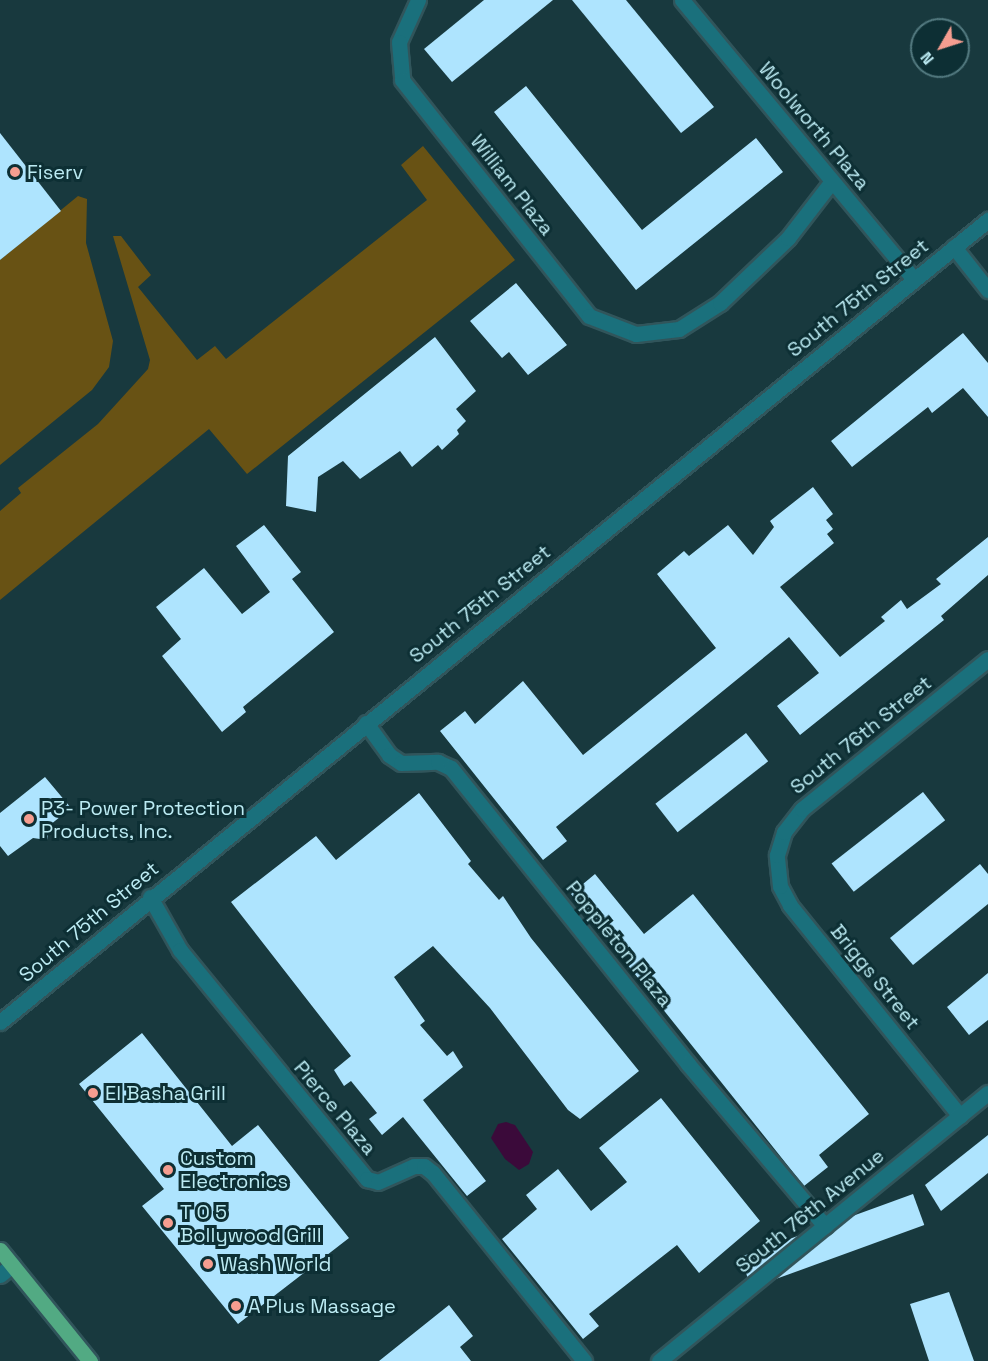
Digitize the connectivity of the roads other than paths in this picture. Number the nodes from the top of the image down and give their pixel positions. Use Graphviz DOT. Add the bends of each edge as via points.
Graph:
graph roads {
  1 [pos="418,0"];
  2 [pos="682,0"];
  3 [pos="832,181"];
  4 [pos="988,220"];
  5 [pos="954,248"];
  6 [pos="914,279"];
  7 [pos="988,290"];
  8 [pos="988,659"];
  9 [pos="366,723"];
  10 [pos="777,855"];
  11 [pos="150,897"];
  12 [pos="0,1022"];
  13 [pos="988,1093"];
  14 [pos="960,1116"];
  15 [pos="825,1226"];
  16 [pos="0,1250"];
  17 [pos="6,1270"];
  18 [pos="90,1361"];
  19 [pos="584,1361"];
  20 [pos="659,1361"];
  1 -- 3 [label="street, William Plaza" via="399,42 402,80 589,316 636,334 679,329 720,303 788,238"];
  2 -- 3 [label="street, Woolworth Plaza"];
  3 -- 6 [label="street, Woolworth Plaza"];
  4 -- 5 [label="street, South 75th Street"];
  5 -- 6 [label="street, South 75th Street"];
  5 -- 7 [label="street"];
  6 -- 9 [label="street, South 75th Street"];
  8 -- 10 [label="street, South 76th Street" via="802,809 784,832"];
  9 -- 11 [label="street, South 75th Street"];
  9 -- 15 [label="street, Poppleton Plaza" via="389,755 401,763 438,762 451,768 688,1064"];
  10 -- 14 [label="street, Briggs Street" via="780,886 790,905"];
  11 -- 12 [label="street, South 75th Street"];
  11 -- 19 [label="street, Pierce Plaza" via="180,950 367,1179 378,1182 414,1166 424,1166 433,1173"];
  13 -- 14 [label="street, South 76th Avenue"];
  14 -- 15 [label="street, South 76th Avenue"];
  15 -- 20 [label="street, South 76th Avenue"];
  16 -- 17 [label="main road"];
  17 -- 18 [label="main road"];
}
